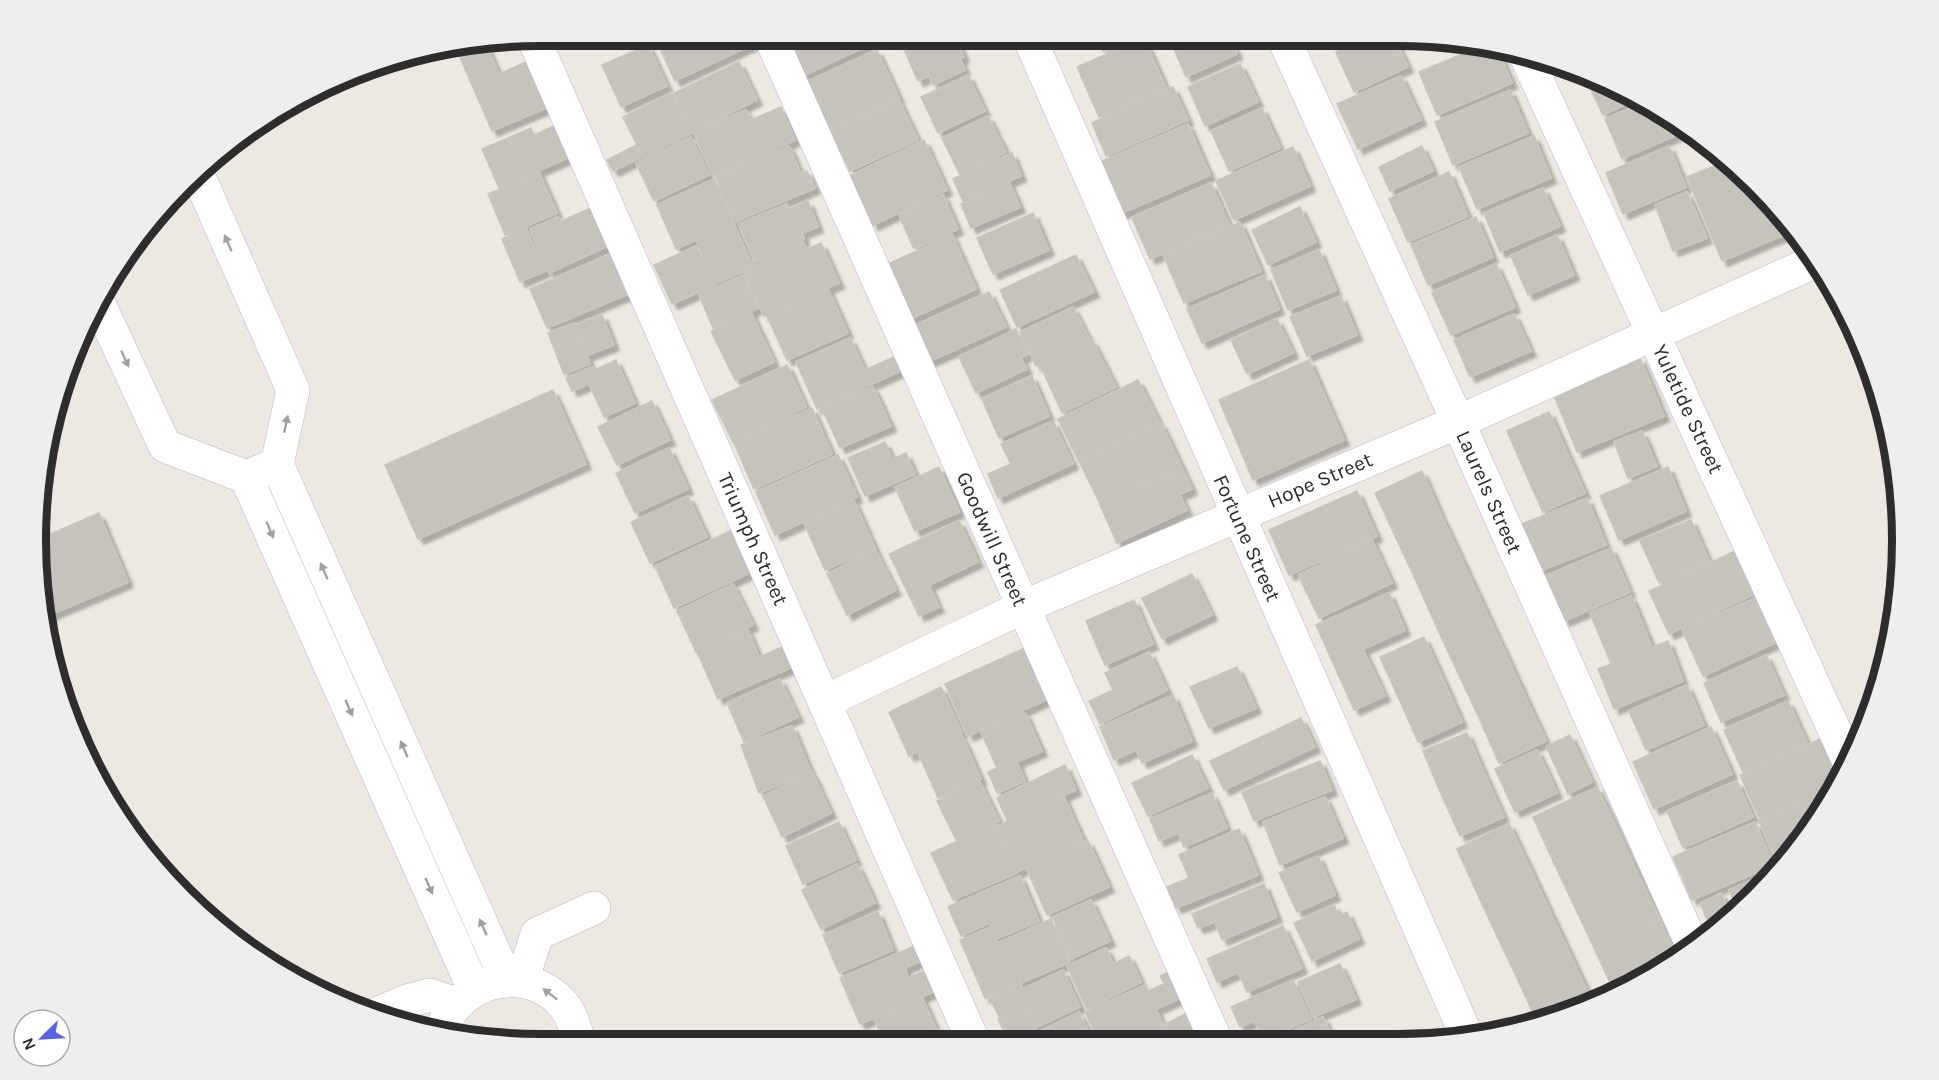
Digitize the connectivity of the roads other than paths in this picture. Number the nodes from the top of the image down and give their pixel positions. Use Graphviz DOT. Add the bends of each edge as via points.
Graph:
graph roads {
  1 [pos="537,46"];
  2 [pos="774,46"];
  3 [pos="1033,46"];
  4 [pos="1286,46"];
  5 [pos="1530,64"];
  6 [pos="201,182"];
  7 [pos="1808,265"];
  8 [pos="103,312"];
  9 [pos="1654,334"];
  10 [pos="1458,422"];
  11 [pos="278,464"];
  12 [pos="246,477"];
  13 [pos="1237,516"];
  14 [pos="1023,607"];
  15 [pos="824,702"];
  16 [pos="1845,752"];
  17 [pos="594,908"];
  18 [pos="1689,939"];
  19 [pos="514,981"];
  20 [pos="458,1008"];
  21 [pos="388,1009"];
  22 [pos="1464,1029"];
  23 [pos="577,1034"];
  24 [pos="970,1034"];
  25 [pos="1213,1034"];
  1 -- 15 [label="street, Triumph Street"];
  2 -- 14 [label="street, Goodwill Street"];
  3 -- 13 [label="street, Fortune Street"];
  4 -- 10 [label="street, Laurels Street"];
  5 -- 9 [label="street, Yuletide Street"];
  11 -- 6 [label="street, one-way" via="293,390"];
  7 -- 9 [label="street, Hope Street"];
  8 -- 12 [label="street, one-way" via="165,446"];
  9 -- 10 [label="street, Hope Street"];
  9 -- 16 [label="street, Yuletide Street"];
  10 -- 13 [label="street, Hope Street"];
  10 -- 18 [label="street, Laurels Street"];
  11 -- 12 [label="street"];
  19 -- 11 [label="street, one-way"];
  12 -- 20 [label="street, one-way"];
  13 -- 14 [label="street, Hope Street"];
  13 -- 22 [label="street, Fortune Street"];
  14 -- 15 [label="street, Hope Street"];
  14 -- 25 [label="street, Goodwill Street"];
  15 -- 24 [label="street, Triumph Street"];
  17 -- 19 [label="street" via="537,934"];
  19 -- 20 [label="street" via="497,980"];
  23 -- 19 [label="street, one-way" via="563,1005 545,989"];
  20 -- 21 [label="street" via="430,995"];
}
